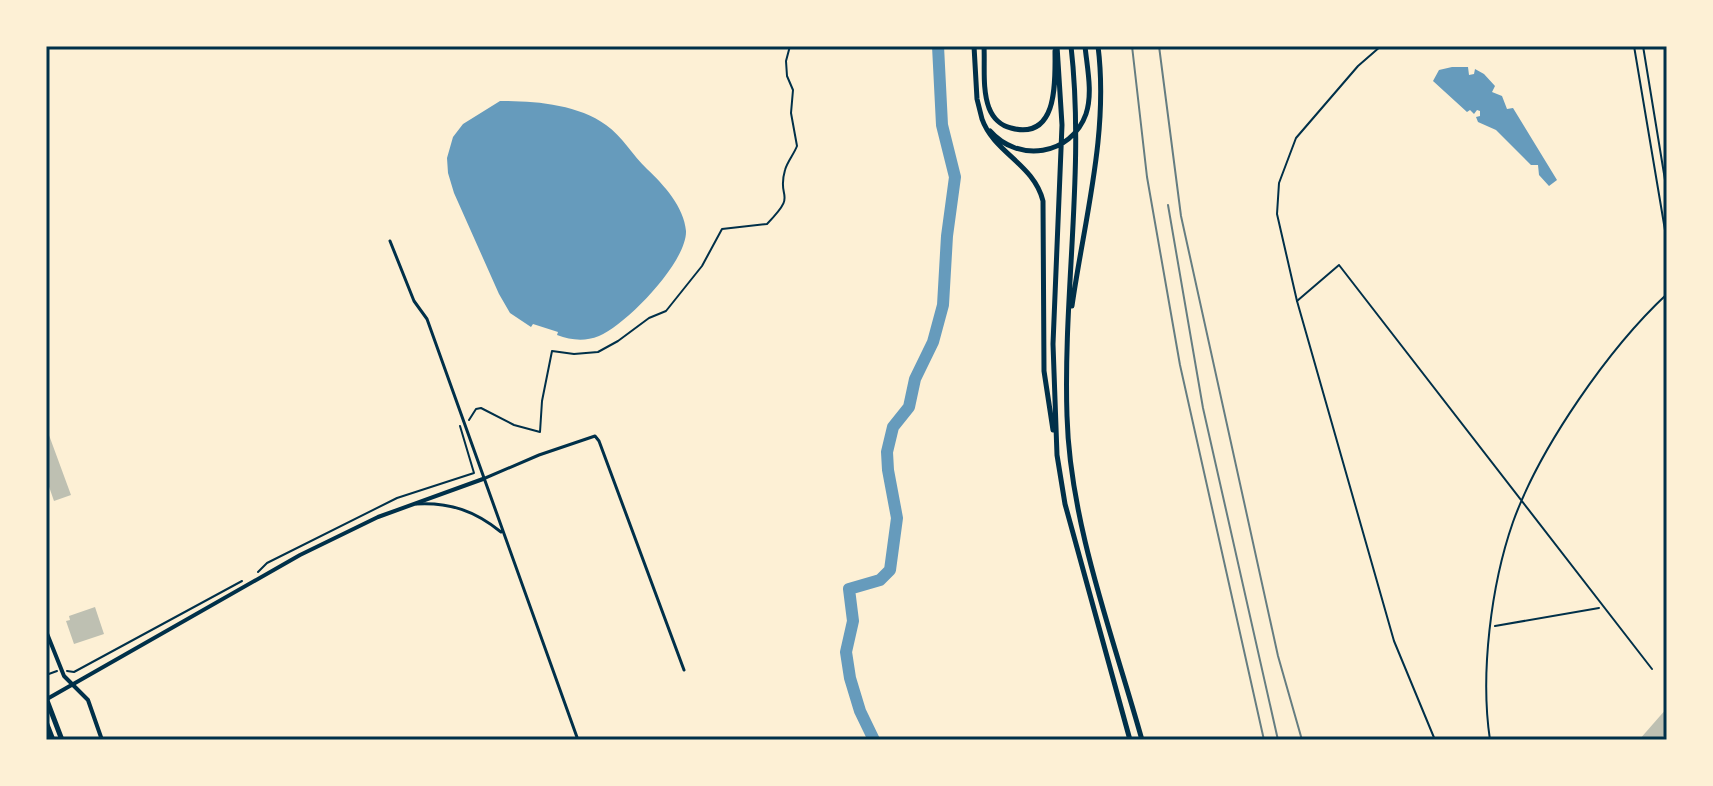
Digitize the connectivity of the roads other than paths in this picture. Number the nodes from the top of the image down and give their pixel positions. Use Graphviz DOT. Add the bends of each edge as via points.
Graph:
graph roads {
  1 [pos="974,46"];
  2 [pos="984,46"];
  3 [pos="1056,46"];
  4 [pos="1071,46"];
  5 [pos="1085,46"];
  6 [pos="1098,46"];
  7 [pos="1381,46"];
  8 [pos="1643,46"];
  9 [pos="982,119"];
  10 [pos="1667,192"];
  11 [pos="390,241"];
  12 [pos="1667,294"];
  13 [pos="1297,301"];
  14 [pos="1068,331"];
  15 [pos="1057,448"];
  16 [pos="483,479"];
  17 [pos="1522,501"];
  18 [pos="410,505"];
  19 [pos="505,534"];
  20 [pos="46,631"];
  21 [pos="1652,669"];
  22 [pos="684,670"];
  23 [pos="71,684"];
  24 [pos="46,699"];
  25 [pos="46,722"];
  26 [pos="53,740"];
  27 [pos="62,740"];
  28 [pos="102,740"];
  29 [pos="578,740"];
  30 [pos="1130,740"];
  31 [pos="1142,740"];
  32 [pos="1435,740"];
  33 [pos="1490,740"];
  1 -- 9 [label="main road"];
  2 -- 3 [label="main road" via="988,107 998,121 1014,129 1036,126 1051,109"];
  3 -- 15 [label="main road" via="1062,125 1053,344"];
  4 -- 14 [label="main road" via="1076,125"];
  5 -- 9 [label="main road" via="1088,101 1073,135 1054,148 1032,152 997,139"];
  6 -- 14 [label="main road" via="1099,135"];
  7 -- 13 [label="street" via="1313,115 1286,159 1277,214"];
  8 -- 10 [label="street"];
  9 -- 15 [label="main road" via="996,143 1033,178 1043,201 1044,371"];
  11 -- 16 [label="street" via="414,301 427,319"];
  12 -- 17 [label="street" via="1604,364"];
  13 -- 17 [label="street" via="1339,265"];
  13 -- 32 [label="street" via="1394,641"];
  14 -- 31 [label="main road" via="1067,418 1078,503"];
  15 -- 30 [label="main road" via="1068,517"];
  16 -- 18 [label="street"];
  16 -- 19 [label="street"];
  16 -- 22 [label="street" via="595,436"];
  17 -- 21 [label="street"];
  17 -- 33 [label="street" via="1503,560 1491,626 1485,708"];
  18 -- 19 [label="street" via="458,507"];
  18 -- 23 [label="street" via="300,555"];
  19 -- 29 [label="street"];
  20 -- 23 [label="street"];
  23 -- 24 [label="street"];
  23 -- 28 [label="street" via="88,700"];
  24 -- 27 [label="main road"];
  25 -- 26 [label="main road"];
}
